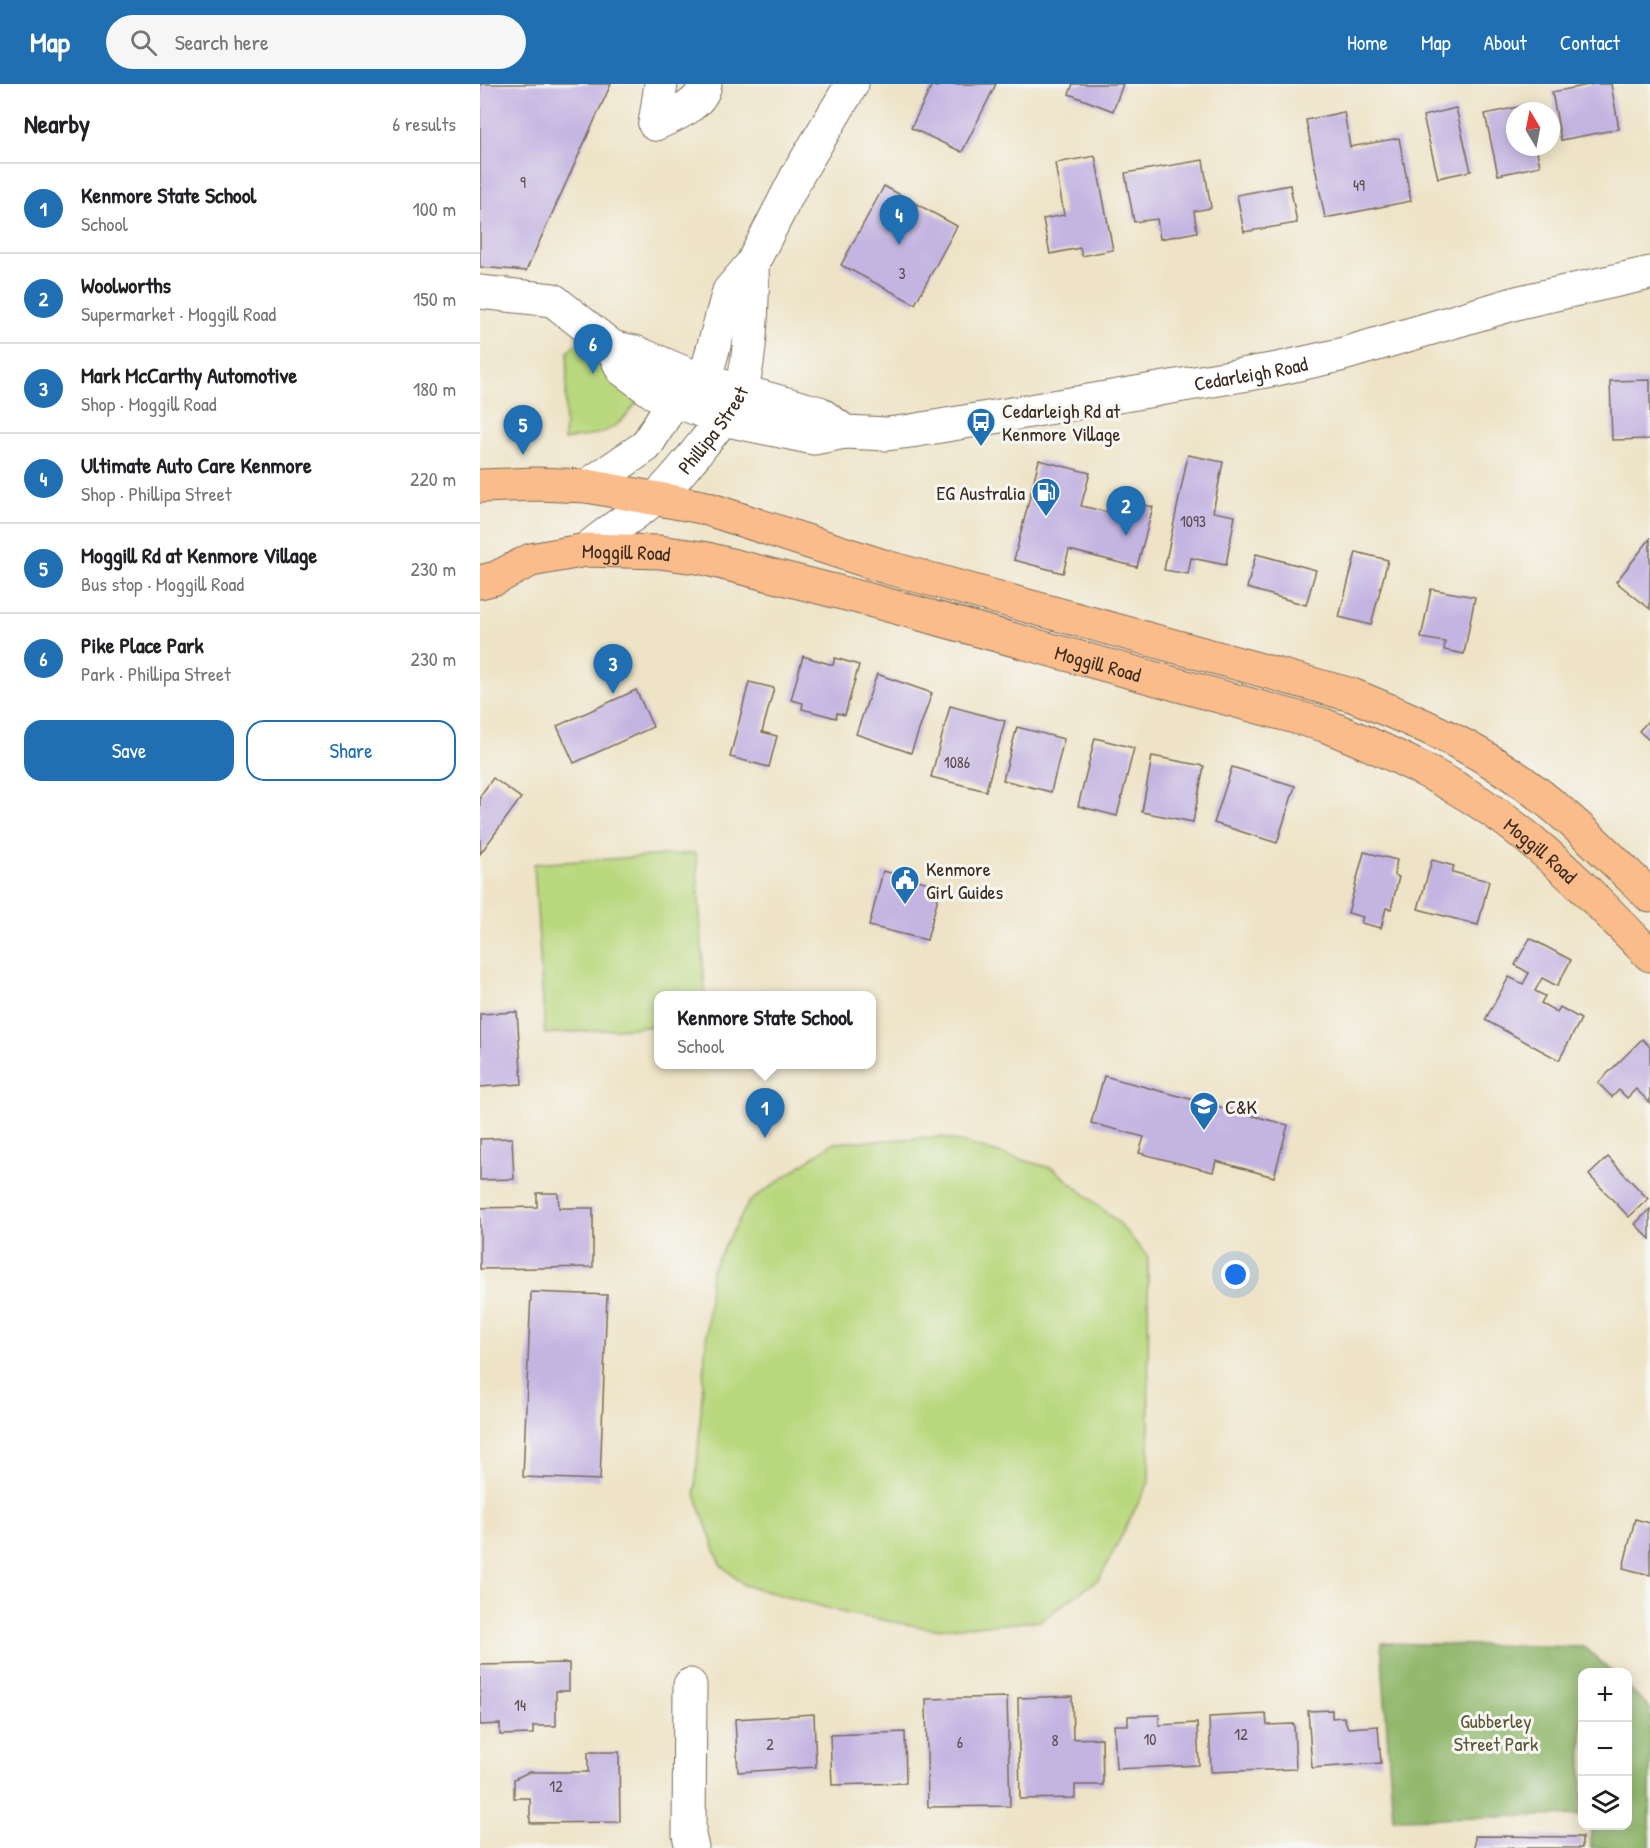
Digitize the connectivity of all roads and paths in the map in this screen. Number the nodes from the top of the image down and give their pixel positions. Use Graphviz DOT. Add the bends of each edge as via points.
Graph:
graph roads {
  1 [pos="661,84"];
  2 [pos="705,84"];
  3 [pos="852,84"];
  4 [pos="752,264"];
  5 [pos="1650,273"];
  6 [pos="480,292"];
  7 [pos="612,347"];
  8 [pos="701,380"];
  9 [pos="740,390"];
  10 [pos="676,402"];
  11 [pos="723,419"];
  12 [pos="845,432"];
  13 [pos="480,486"];
  14 [pos="587,486"];
  15 [pos="656,498"];
  16 [pos="586,550"];
  17 [pos="480,582"];
  18 [pos="1650,896"];
  19 [pos="1650,956"];
  20 [pos="690,1685"];
  21 [pos="692,1848"];
  1 -- 2 [label="street" via="655,124 680,113 704,92"];
  3 -- 4 [label="street, Phillipa Street" via="798,174"];
  4 -- 8 [label="street, Phillipa Street" via="729,291 711,360"];
  4 -- 9 [label="street, Phillipa Street" via="753,294"];
  5 -- 12 [label="street, Cedarleigh Road" via="1520,302 1340,355 1277,369 911,431"];
  6 -- 7 [label="street" via="553,300"];
  7 -- 8 [label="street" via="635,352"];
  7 -- 10 [label="street, Cedarleigh Road" via="622,369 653,392"];
  8 -- 9 [label="street"];
  8 -- 10 [label="street, Phillipa Street"];
  9 -- 11 [label="street, Phillipa Street"];
  9 -- 12 [label="street" via="819,413"];
  10 -- 11 [label="street, Cedarleigh Road"];
  10 -- 14 [label="street, Phillipa Street" via="646,446"];
  11 -- 12 [label="street, Cedarleigh Road" via="814,438"];
  11 -- 15 [label="street, Phillipa Street"];
  13 -- 14 [label="highway, Moggill Road"];
  14 -- 15 [label="highway, Moggill Road"];
  15 -- 16 [label="street, Phillipa Street"];
  15 -- 18 [label="highway, Moggill Road" via="728,514 886,567 1295,678 1415,720 1532,789"];
  16 -- 17 [label="highway, Moggill Road" via="531,560"];
  16 -- 19 [label="highway, Moggill Road" via="659,552 739,565 1324,725 1395,755 1527,837"];
  20 -- 21 [label="street"];
}
